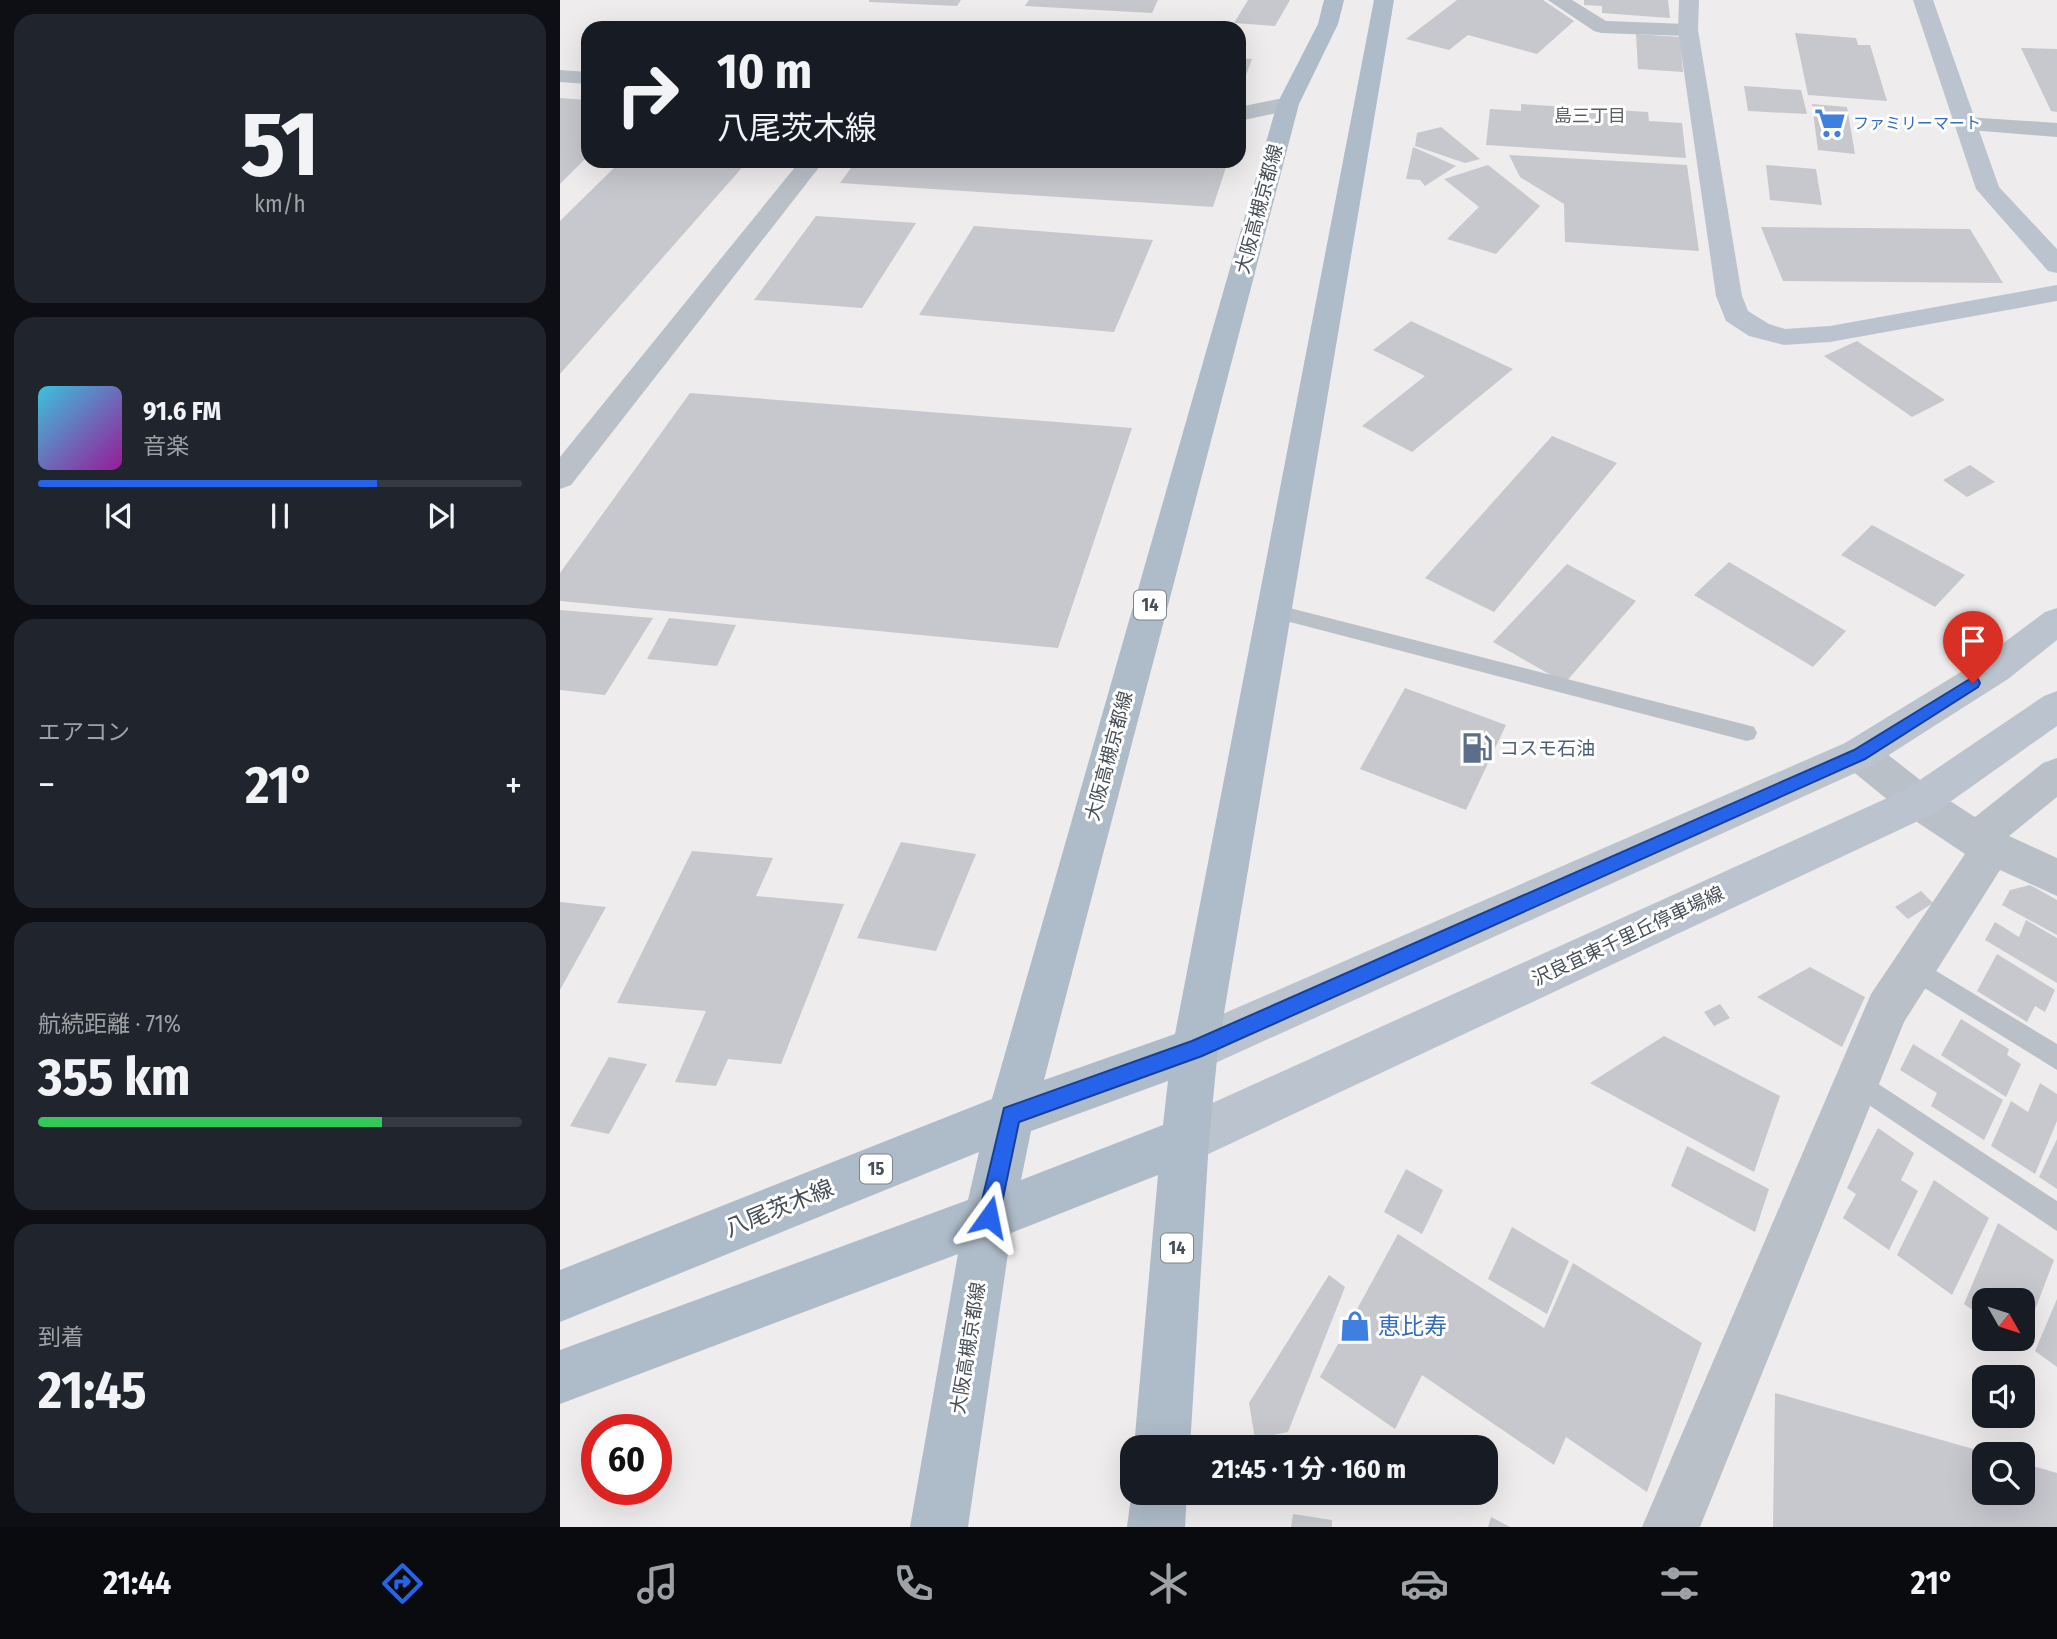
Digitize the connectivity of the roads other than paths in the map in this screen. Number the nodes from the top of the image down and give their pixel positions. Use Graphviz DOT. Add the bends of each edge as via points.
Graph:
graph roads {
  1 [pos="1334,0"];
  2 [pos="1384,0"];
  3 [pos="1558,0"];
  4 [pos="1689,0"];
  5 [pos="1923,0"];
  6 [pos="1688,30"];
  7 [pos="560,76"];
  8 [pos="581,78"];
  9 [pos="1288,104"];
  10 [pos="1246,113"];
  11 [pos="1966,124"];
  12 [pos="2057,130"];
  13 [pos="806,168"];
  14 [pos="2057,265"];
  15 [pos="2057,293"];
  16 [pos="560,478"];
  17 [pos="1274,611"];
  18 [pos="2057,621"];
  19 [pos="2057,706"];
  20 [pos="1747,733"];
  21 [pos="1859,754"];
  22 [pos="2057,774"];
  23 [pos="1919,802"];
  24 [pos="1984,845"];
  25 [pos="2057,878"];
  26 [pos="1913,968"];
  27 [pos="1195,1049"];
  28 [pos="2057,1058"];
  29 [pos="1857,1082"];
  30 [pos="1010,1115"];
  31 [pos="1185,1140"];
  32 [pos="989,1217"];
  33 [pos="2057,1217"];
  34 [pos="560,1296"];
  35 [pos="560,1377"];
  36 [pos="1163,1435"];
  37 [pos="1157,1505"];
  38 [pos="939,1527"];
  39 [pos="1156,1527"];
  40 [pos="1671,1527"];
  1 -- 9 [label="main road, 大阪高槻京都線 / 14" via="1328,24"];
  2 -- 17 [label="main road, 14"];
  3 -- 6 [label="street" via="1601,27"];
  4 -- 6 [label="street"];
  5 -- 11 [label="street"];
  6 -- 15 [label="street" via="1729,296 1736,315 1759,330 1784,337 1819,335"];
  7 -- 8 [label="street"];
  9 -- 10 [label="street"];
  9 -- 30 [label="main road, 大阪高槻京都線 / 14"];
  11 -- 12 [label="street"];
  11 -- 14 [label="street" via="1987,190"];
  13 -- 16 [label="street"];
  17 -- 20 [label="lane"];
  17 -- 27 [label="main road, 14"];
  18 -- 21 [label="street" via="1995,669"];
  19 -- 23 [label="street, 沢良宜東千里丘停車場線"];
  21 -- 23 [label="street"];
  21 -- 27 [label="street"];
  22 -- 24 [label="street"];
  23 -- 24 [label="street"];
  23 -- 31 [label="street, 沢良宜東千里丘停車場線"];
  24 -- 25 [label="street"];
  24 -- 26 [label="street"];
  26 -- 28 [label="lane"];
  26 -- 29 [label="street" via="1887,1009"];
  27 -- 30 [label="main road, 八尾茨木線 / 15"];
  27 -- 31 [label="main road, 14"];
  29 -- 33 [label="lane"];
  29 -- 40 [label="street"];
  30 -- 32 [label="main road, 大阪高槻京都線 / 14"];
  30 -- 34 [label="main road, 八尾茨木線 / 15"];
  31 -- 32 [label="main road"];
  31 -- 36 [label="main road, 14"];
  32 -- 35 [label="main road"];
  32 -- 38 [label="main road, 大阪高槻京都線 / 14"];
  37 -- 39 [label="main road"];
}
